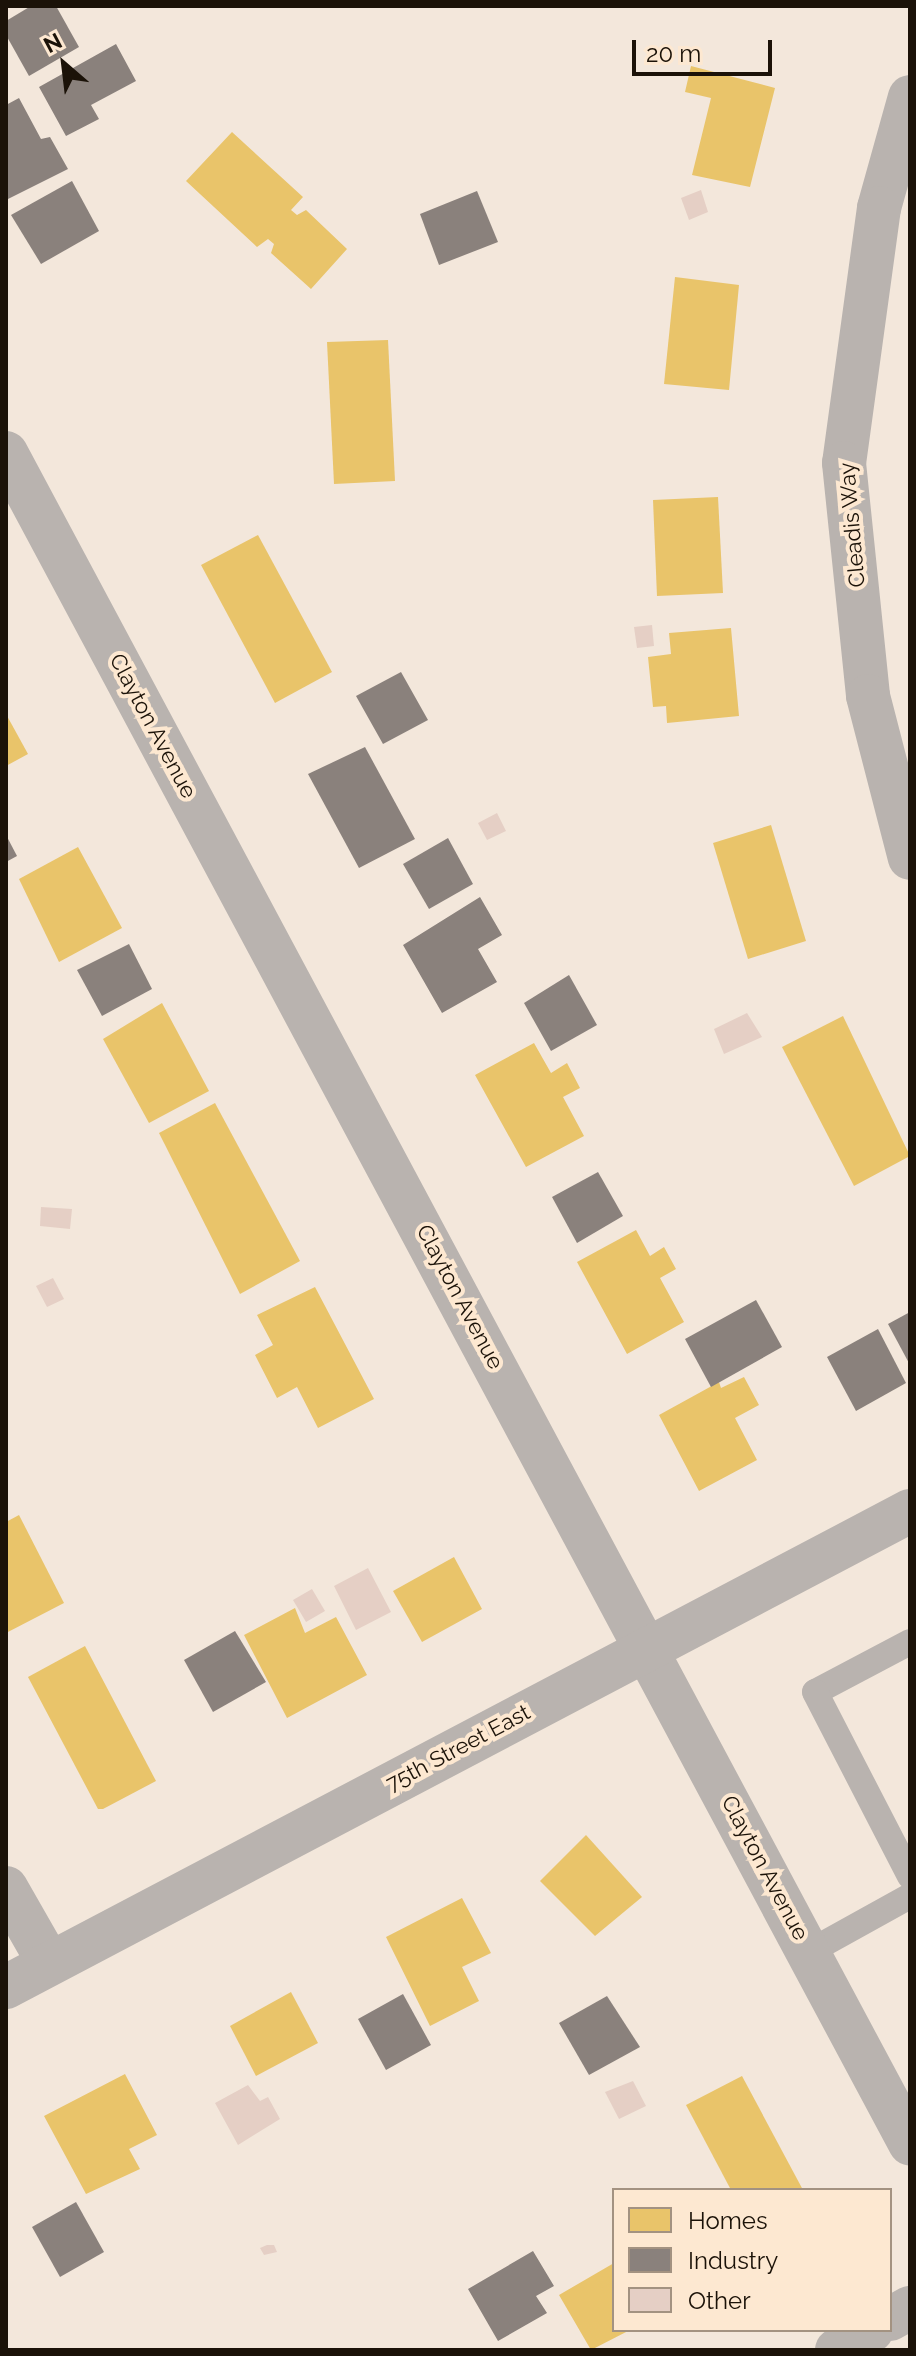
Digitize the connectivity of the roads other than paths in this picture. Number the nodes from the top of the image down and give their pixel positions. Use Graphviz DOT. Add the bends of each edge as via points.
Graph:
graph roads {
  1 [pos="910,97"];
  2 [pos="6,453"];
  3 [pos="910,858"];
  4 [pos="910,1511"];
  5 [pos="910,1642"];
  6 [pos="649,1648"];
  7 [pos="910,1876"];
  8 [pos="6,1888"];
  9 [pos="910,1896"];
  10 [pos="809,1952"];
  11 [pos="49,1963"];
  12 [pos="6,1987"];
  13 [pos="910,2143"];
  14 [pos="910,2308"];
  15 [pos="892,2318"];
  16 [pos="868,2332"];
  17 [pos="837,2350"];
  1 -- 3 [label="street, Cleadis Way" via="879,208 844,463 868,696"];
  2 -- 6 [label="street, Clayton Avenue"];
  4 -- 6 [label="street, 75th Street East"];
  5 -- 7 [label="lane" via="815,1692"];
  6 -- 10 [label="street, Clayton Avenue"];
  6 -- 11 [label="street, 75th Street East"];
  8 -- 11 [label="street"];
  9 -- 10 [label="lane"];
  10 -- 13 [label="street, Clayton Avenue"];
  11 -- 12 [label="street, 75th Street East"];
  14 -- 15 [label="street"];
  16 -- 17 [label="street"];
}
